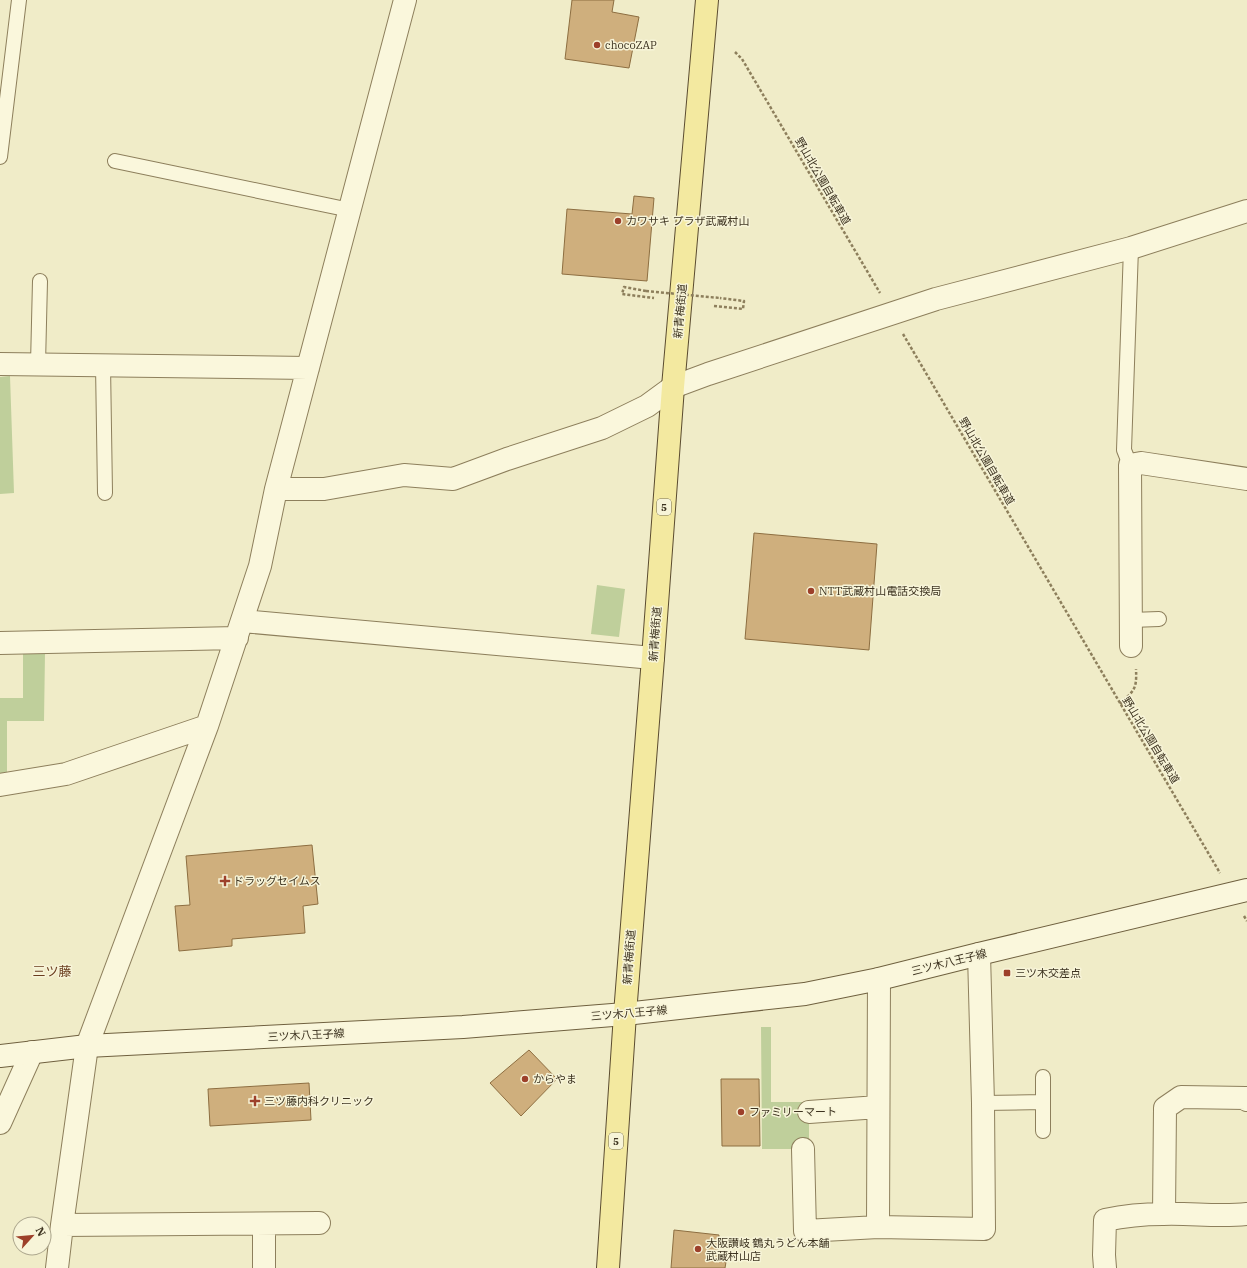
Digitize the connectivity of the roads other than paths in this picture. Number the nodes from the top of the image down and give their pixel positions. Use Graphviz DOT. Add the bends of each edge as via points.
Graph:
graph roads {
  1 [pos="19,0"];
  2 [pos="404,0"];
  3 [pos="707,0"];
  4 [pos="0,152"];
  5 [pos="115,161"];
  6 [pos="350,210"];
  7 [pos="1247,211"];
  8 [pos="1131,248"];
  9 [pos="40,281"];
  10 [pos="0,364"];
  11 [pos="38,364"];
  12 [pos="103,365"];
  13 [pos="308,368"];
  14 [pos="673,387"];
  15 [pos="1130,465"];
  16 [pos="1247,479"];
  17 [pos="276,489"];
  18 [pos="105,493"];
  19 [pos="1158,619"];
  20 [pos="1130,620"];
  21 [pos="239,629"];
  22 [pos="0,643"];
  23 [pos="1131,646"];
  24 [pos="653,658"];
  25 [pos="207,726"];
  26 [pos="0,785"];
  27 [pos="1247,890"];
  28 [pos="979,954"];
  29 [pos="879,979"];
  30 [pos="625,1014"];
  31 [pos="87,1046"];
  32 [pos="32,1052"];
  33 [pos="0,1056"];
  34 [pos="1043,1078"];
  35 [pos="1247,1100"];
  36 [pos="1043,1102"];
  37 [pos="983,1103"];
  38 [pos="878,1107"];
  39 [pos="809,1112"];
  40 [pos="0,1123"];
  41 [pos="1043,1131"];
  42 [pos="803,1149"];
  43 [pos="1164,1214"];
  44 [pos="1247,1214"];
  45 [pos="319,1223"];
  46 [pos="264,1224"];
  47 [pos="62,1225"];
  48 [pos="878,1227"];
  49 [pos="57,1268"];
  50 [pos="264,1268"];
  51 [pos="608,1268"];
  52 [pos="1105,1268"];
  1 -- 4 [label="lane"];
  2 -- 6 [label="street"];
  3 -- 14 [label="main road, 新青梅街道 / 5"];
  5 -- 6 [label="lane"];
  6 -- 13 [label="street"];
  7 -- 8 [label="street"];
  8 -- 14 [label="street" via="936,299"];
  8 -- 15 [label="lane" via="1124,450"];
  9 -- 11 [label="lane"];
  10 -- 11 [label="street"];
  11 -- 12 [label="street"];
  12 -- 13 [label="street"];
  12 -- 18 [label="lane"];
  13 -- 17 [label="street"];
  14 -- 17 [label="street" via="648,406 602,428 453,479 404,475 324,488"];
  14 -- 24 [label="main road, 新青梅街道 / 5"];
  15 -- 16 [label="street" via="1141,463"];
  15 -- 20 [label="street"];
  17 -- 21 [label="street" via="260,566"];
  19 -- 20 [label="lane"];
  20 -- 23 [label="street"];
  21 -- 22 [label="street"];
  21 -- 24 [label="street"];
  21 -- 25 [label="street"];
  24 -- 30 [label="main road, 新青梅街道 / 5"];
  25 -- 26 [label="street" via="66,774"];
  25 -- 31 [label="street"];
  27 -- 28 [label="street, 三ツ木八王子線"];
  28 -- 29 [label="street, 三ツ木八王子線"];
  28 -- 37 [label="street"];
  29 -- 30 [label="street, 三ツ木八王子線" via="805,994"];
  29 -- 38 [label="street"];
  30 -- 31 [label="street, 三ツ木八王子線" via="463,1027"];
  30 -- 51 [label="main road, 新青梅街道 / 5"];
  31 -- 32 [label="street, 三ツ木八王子線"];
  31 -- 47 [label="street"];
  32 -- 33 [label="street, 三ツ木八王子線"];
  32 -- 40 [label="street"];
  34 -- 36 [label="lane"];
  35 -- 43 [label="street" via="1181,1097 1165,1108"];
  36 -- 37 [label="lane"];
  36 -- 41 [label="lane"];
  37 -- 48 [label="street" via="984,1229"];
  38 -- 39 [label="street"];
  38 -- 48 [label="street"];
  42 -- 48 [label="street" via="805,1231"];
  43 -- 44 [label="street"];
  43 -- 52 [label="street" via="1105,1220"];
  45 -- 46 [label="street"];
  46 -- 47 [label="street"];
  46 -- 50 [label="street"];
  47 -- 49 [label="street"];
}
